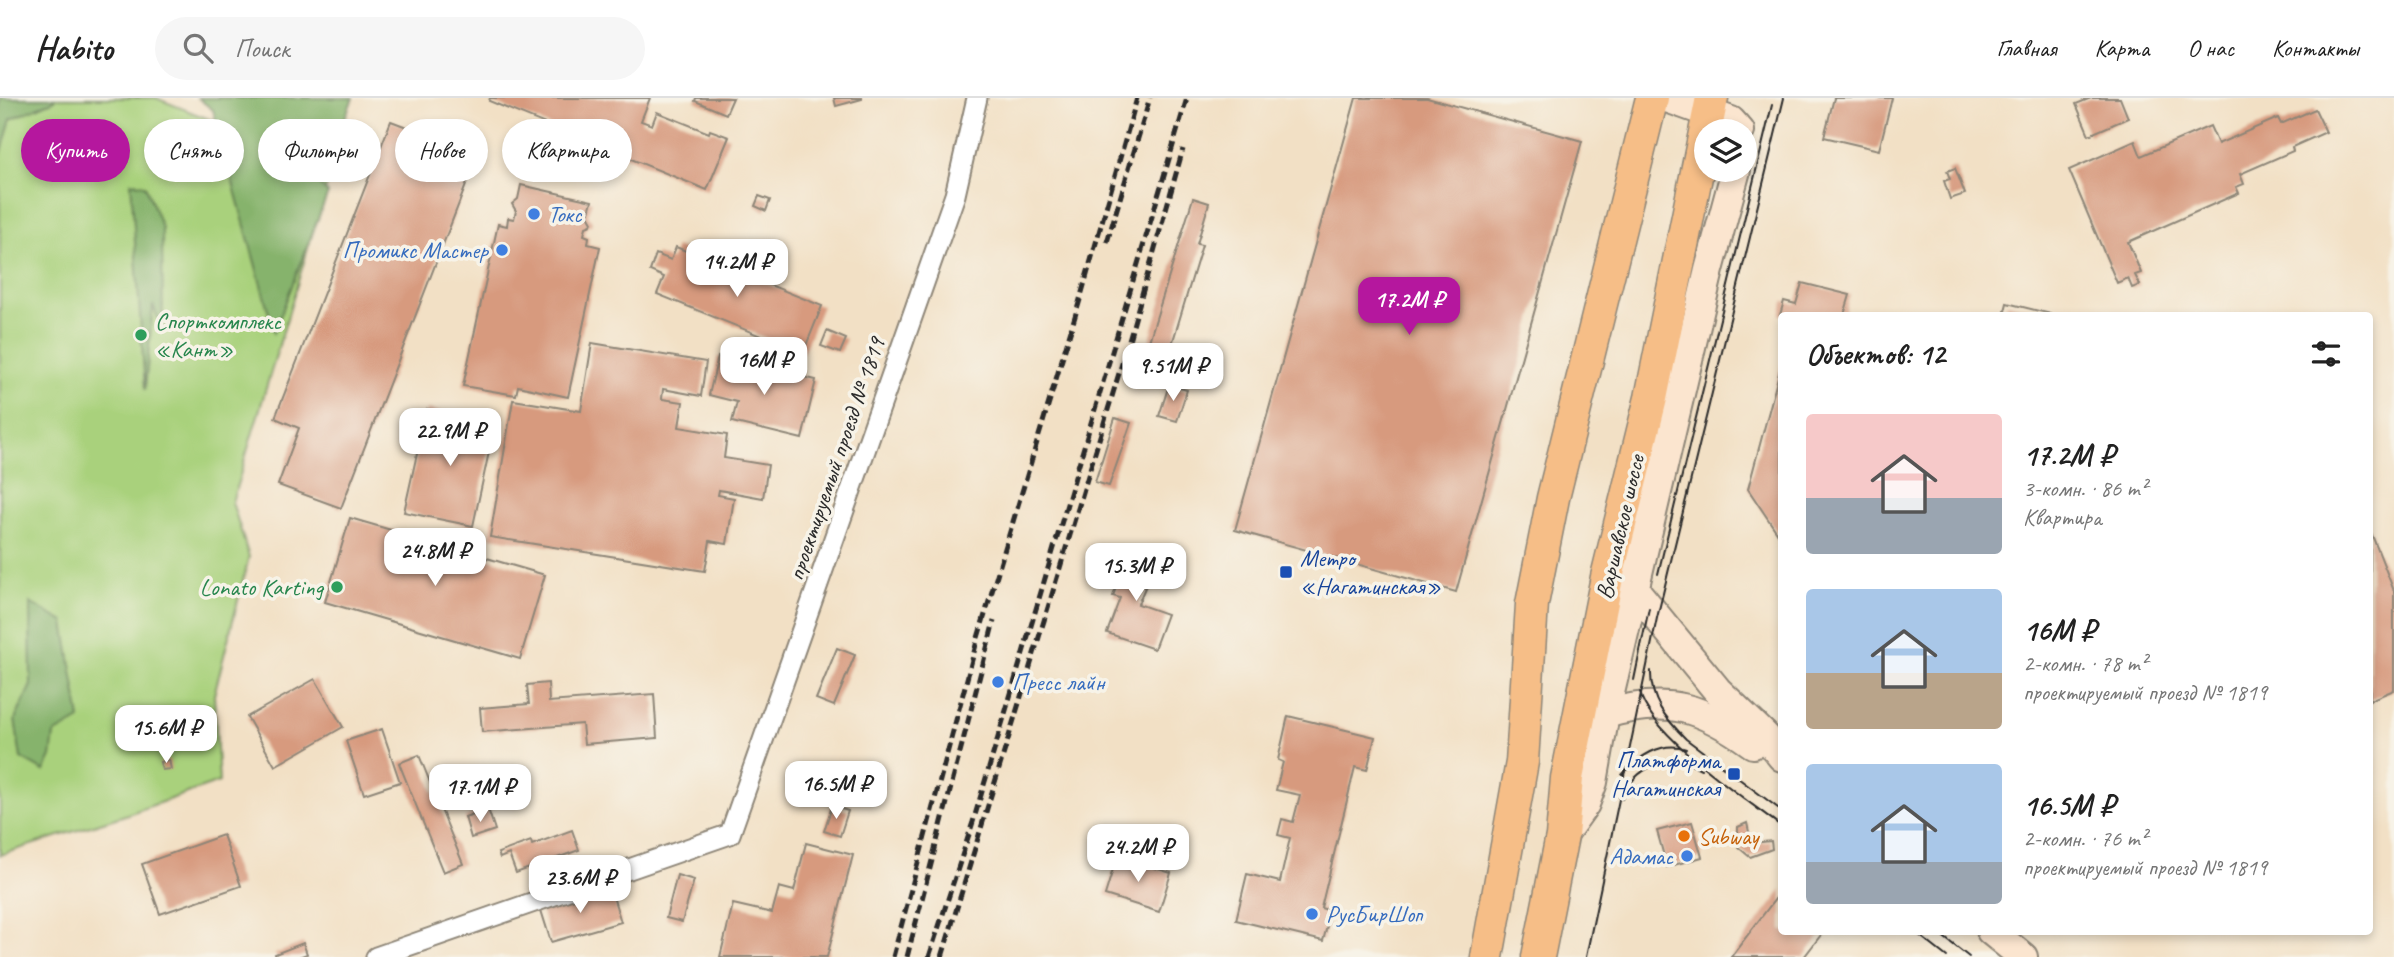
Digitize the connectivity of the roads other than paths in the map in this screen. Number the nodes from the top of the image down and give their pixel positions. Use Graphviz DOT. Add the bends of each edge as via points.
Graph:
graph roads {
  1 [pos="977,98"];
  2 [pos="1652,98"];
  3 [pos="1667,98"];
  4 [pos="1710,105"];
  5 [pos="1728,119"];
  6 [pos="1733,182"];
  7 [pos="1621,584"];
  8 [pos="1605,714"];
  9 [pos="1778,752"];
  10 [pos="1778,760"];
  11 [pos="1562,836"];
  12 [pos="1996,935"];
  13 [pos="376,957"];
  14 [pos="1487,957"];
  15 [pos="1538,957"];
  16 [pos="2023,957"];
  1 -- 13 [label="street, проектируемый проезд № 1819" via="955,195 730,834"];
  2 -- 14 [label="main road" via="1550,511 1532,604 1522,762"];
  3 -- 4 [label="street"];
  4 -- 5 [label="street"];
  4 -- 7 [label="main road, Варшавское шоссе" via="1650,398"];
  6 -- 7 [label="street"];
  7 -- 8 [label="street"];
  7 -- 9 [label="street"];
  7 -- 11 [label="main road, Варшавское шоссе" via="1567,778"];
  8 -- 10 [label="street" via="1657,704 1702,713"];
  8 -- 11 [label="street" via="1585,804"];
  11 -- 15 [label="main road, Варшавское шоссе"];
  12 -- 16 [label="street"];
}
